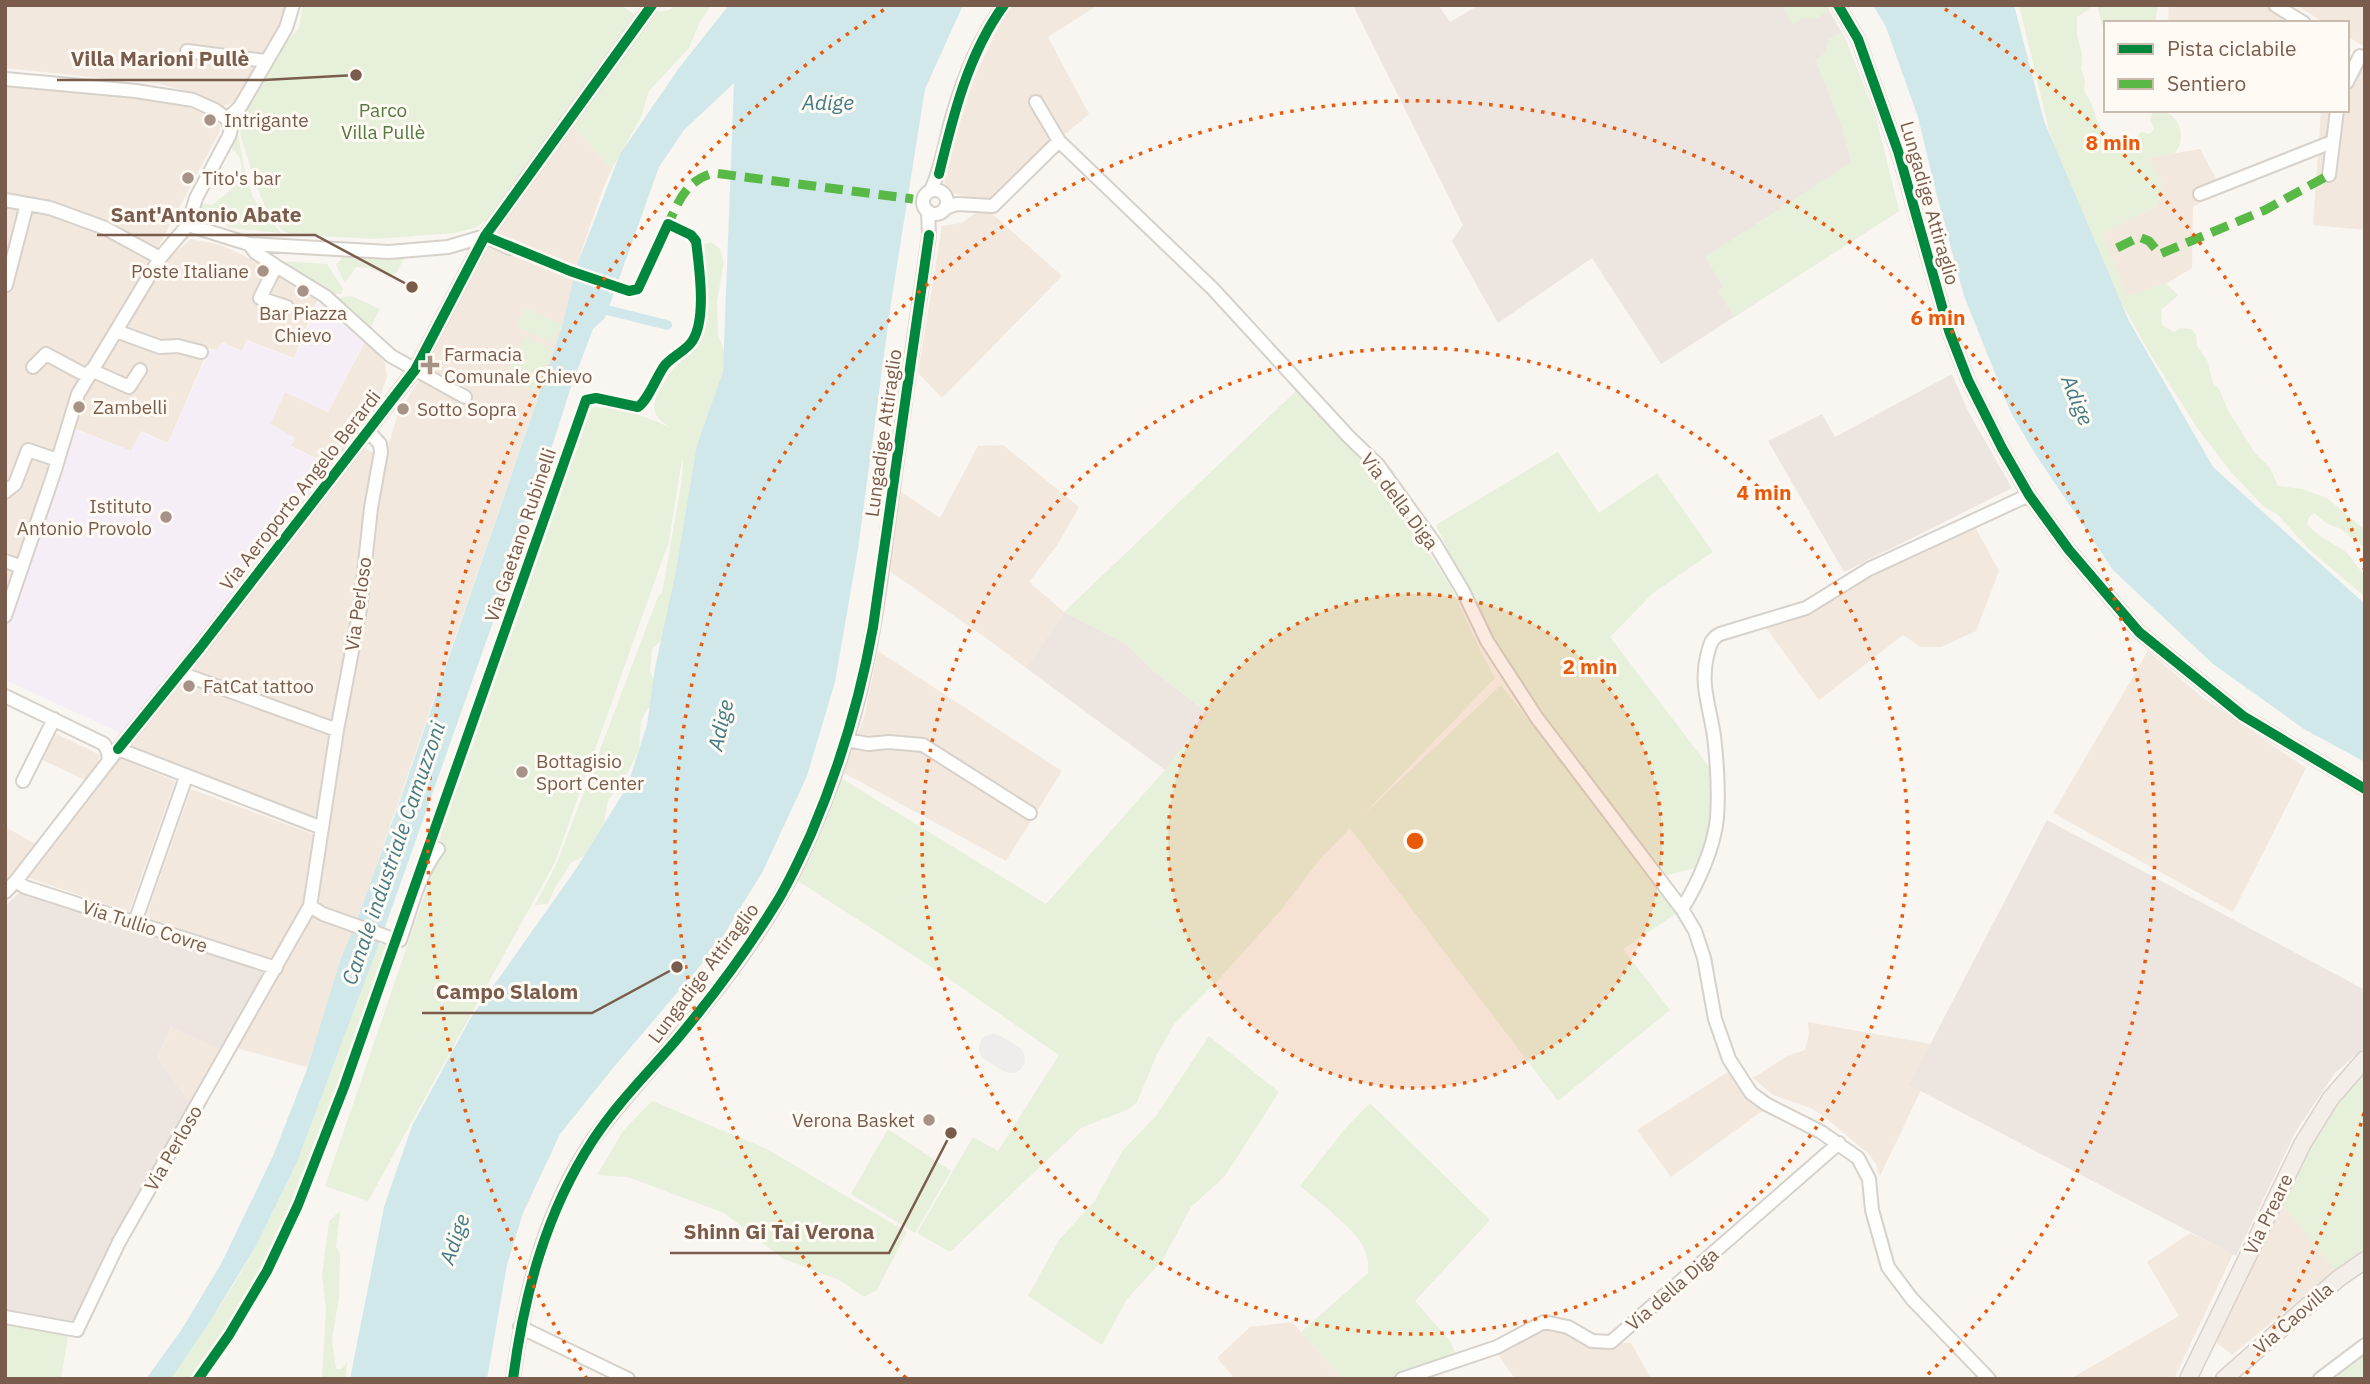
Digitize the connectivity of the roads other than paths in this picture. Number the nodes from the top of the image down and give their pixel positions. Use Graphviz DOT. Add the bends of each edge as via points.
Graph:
graph roads {
  1 [pos="293,5"];
  2 [pos="652,5"];
  3 [pos="1004,5"];
  4 [pos="1838,5"];
  5 [pos="2275,5"];
  6 [pos="2301,21"];
  7 [pos="187,51"];
  8 [pos="2362,57"];
  9 [pos="266,61"];
  10 [pos="2365,75"];
  11 [pos="5,79"];
  12 [pos="2349,79"];
  13 [pos="1036,102"];
  14 [pos="2337,112"];
  15 [pos="227,118"];
  16 [pos="1059,141"];
  17 [pos="2332,142"];
  18 [pos="2329,175"];
  19 [pos="2200,194"];
  20 [pos="5,200"];
  21 [pos="936,201"];
  22 [pos="27,204"];
  23 [pos="188,225"];
  24 [pos="485,236"];
  25 [pos="249,244"];
  26 [pos="510,248"];
  27 [pos="160,258"];
  28 [pos="276,267"];
  29 [pos="6,285"];
  30 [pos="286,307"];
  31 [pos="116,331"];
  32 [pos="201,352"];
  33 [pos="33,367"];
  34 [pos="140,370"];
  35 [pos="415,370"];
  36 [pos="89,373"];
  37 [pos="465,397"];
  38 [pos="368,431"];
  39 [pos="58,460"];
  40 [pos="5,492"];
  41 [pos="2029,495"];
  42 [pos="5,561"];
  43 [pos="22,566"];
  44 [pos="5,615"];
  45 [pos="180,673"];
  46 [pos="5,696"];
  47 [pos="54,719"];
  48 [pos="337,730"];
  49 [pos="847,740"];
  50 [pos="118,749"];
  51 [pos="109,761"];
  52 [pos="186,777"];
  53 [pos="23,781"];
  54 [pos="2365,789"];
  55 [pos="1030,813"];
  56 [pos="323,828"];
  57 [pos="438,849"];
  58 [pos="16,881"];
  59 [pos="5,892"];
  60 [pos="310,906"];
  61 [pos="1682,909"];
  62 [pos="135,922"];
  63 [pos="276,968"];
  64 [pos="2365,1059"];
  65 [pos="1839,1143"];
  66 [pos="2365,1260"];
  67 [pos="5,1317"];
  68 [pos="520,1327"];
  69 [pos="2365,1345"];
  70 [pos="513,1379"];
  71 [pos="628,1379"];
  72 [pos="1402,1379"];
  73 [pos="1989,1379"];
  74 [pos="2188,1379"];
  75 [pos="2224,1379"];
  76 [pos="2320,1379"];
  1 -- 9 [label="street" via="286,28"];
  2 -- 24 [label="street, Via Aeroporto Angelo Berardi"];
  3 -- 21 [label="street, Lungadige Attiraglio" via="973,62 953,116"];
  4 -- 41 [label="street, Lungadige Attiraglio" via="1858,39 1898,151 1949,331 1968,380"];
  5 -- 6 [label="street"];
  7 -- 9 [label="street"];
  8 -- 10 [label="street"];
  8 -- 12 [label="street"];
  9 -- 15 [label="street" via="240,107"];
  11 -- 15 [label="street" via="192,100"];
  13 -- 16 [label="street, Via della Diga"];
  14 -- 17 [label="street"];
  15 -- 23 [label="street" via="229,136 196,198"];
  16 -- 21 [label="street" via="993,206"];
  16 -- 61 [label="street, Via della Diga" via="1213,289 1378,465 1435,544 1487,641 1536,718"];
  17 -- 18 [label="street"];
  17 -- 19 [label="street"];
  20 -- 22 [label="street"];
  21 -- 49 [label="street, Lungadige Attiraglio" via="873,627"];
  22 -- 27 [label="street" via="105,228"];
  22 -- 29 [label="street"];
  23 -- 25 [label="street"];
  23 -- 27 [label="street"];
  24 -- 25 [label="street" via="448,247 389,252"];
  24 -- 26 [label="street"];
  24 -- 35 [label="street, Via Aeroporto Angelo Berardi"];
  25 -- 28 [label="street"];
  27 -- 31 [label="street"];
  28 -- 30 [label="street" via="260,298"];
  28 -- 35 [label="street" via="325,296 391,356"];
  31 -- 32 [label="street" via="160,347"];
  31 -- 36 [label="street"];
  33 -- 36 [label="street" via="47,354"];
  34 -- 36 [label="street" via="129,387"];
  35 -- 37 [label="street"];
  35 -- 38 [label="street, Via Aeroporto Angelo Berardi"];
  36 -- 39 [label="street"];
  38 -- 45 [label="street, Via Aeroporto Angelo Berardi"];
  38 -- 48 [label="street, Via Perloso" via="381,452 360,609"];
  39 -- 40 [label="street" via="28,450 15,484"];
  39 -- 43 [label="street"];
  41 -- 54 [label="street, Lungadige Attiraglio" via="2068,550 2139,632 2243,716"];
  41 -- 61 [label="street" via="1870,569 1806,608 1711,641 1704,685 1714,736 1717,816 1706,858"];
  42 -- 43 [label="street"];
  43 -- 44 [label="street"];
  45 -- 48 [label="street"];
  45 -- 50 [label="street, Via Aeroporto Angelo Berardi"];
  46 -- 47 [label="street"];
  47 -- 51 [label="street" via="104,744"];
  47 -- 53 [label="street"];
  48 -- 56 [label="street, Via Perloso"];
  49 -- 55 [label="street" via="923,745"];
  49 -- 68 [label="street, Lungadige Attiraglio" via="800,859 776,904 699,1013 594,1138 566,1185 545,1236"];
  50 -- 51 [label="street, Via Aeroporto Angelo Berardi"];
  50 -- 52 [label="street"];
  51 -- 58 [label="street, Via Aeroporto Angelo Berardi"];
  52 -- 56 [label="street"];
  52 -- 62 [label="street"];
  56 -- 60 [label="street, Via Perloso"];
  57 -- 60 [label="street" via="395,939"];
  58 -- 59 [label="street, Via Aeroporto Angelo Berardi"];
  58 -- 62 [label="street, Via Tullio Covre"];
  60 -- 63 [label="street, Via Perloso"];
  61 -- 65 [label="street, Via della Diga" via="1704,958 1715,1019 1729,1059 1751,1093"];
  62 -- 63 [label="street, Via Tullio Covre"];
  63 -- 67 [label="street, Via Perloso" via="119,1242 77,1330"];
  64 -- 74 [label="main road, Via Preare" via="2331,1098 2303,1143"];
  65 -- 72 [label="street, Via della Diga" via="1611,1342 1592,1341 1568,1327 1544,1322 1497,1347"];
  65 -- 73 [label="street, Via della Diga" via="1858,1158 1869,1179 1872,1210 1888,1267 1912,1299"];
  66 -- 75 [label="main road, Via Caovilla"];
  68 -- 70 [label="street, Lungadige Attiraglio"];
  68 -- 71 [label="street"];
  69 -- 76 [label="street"];
}
